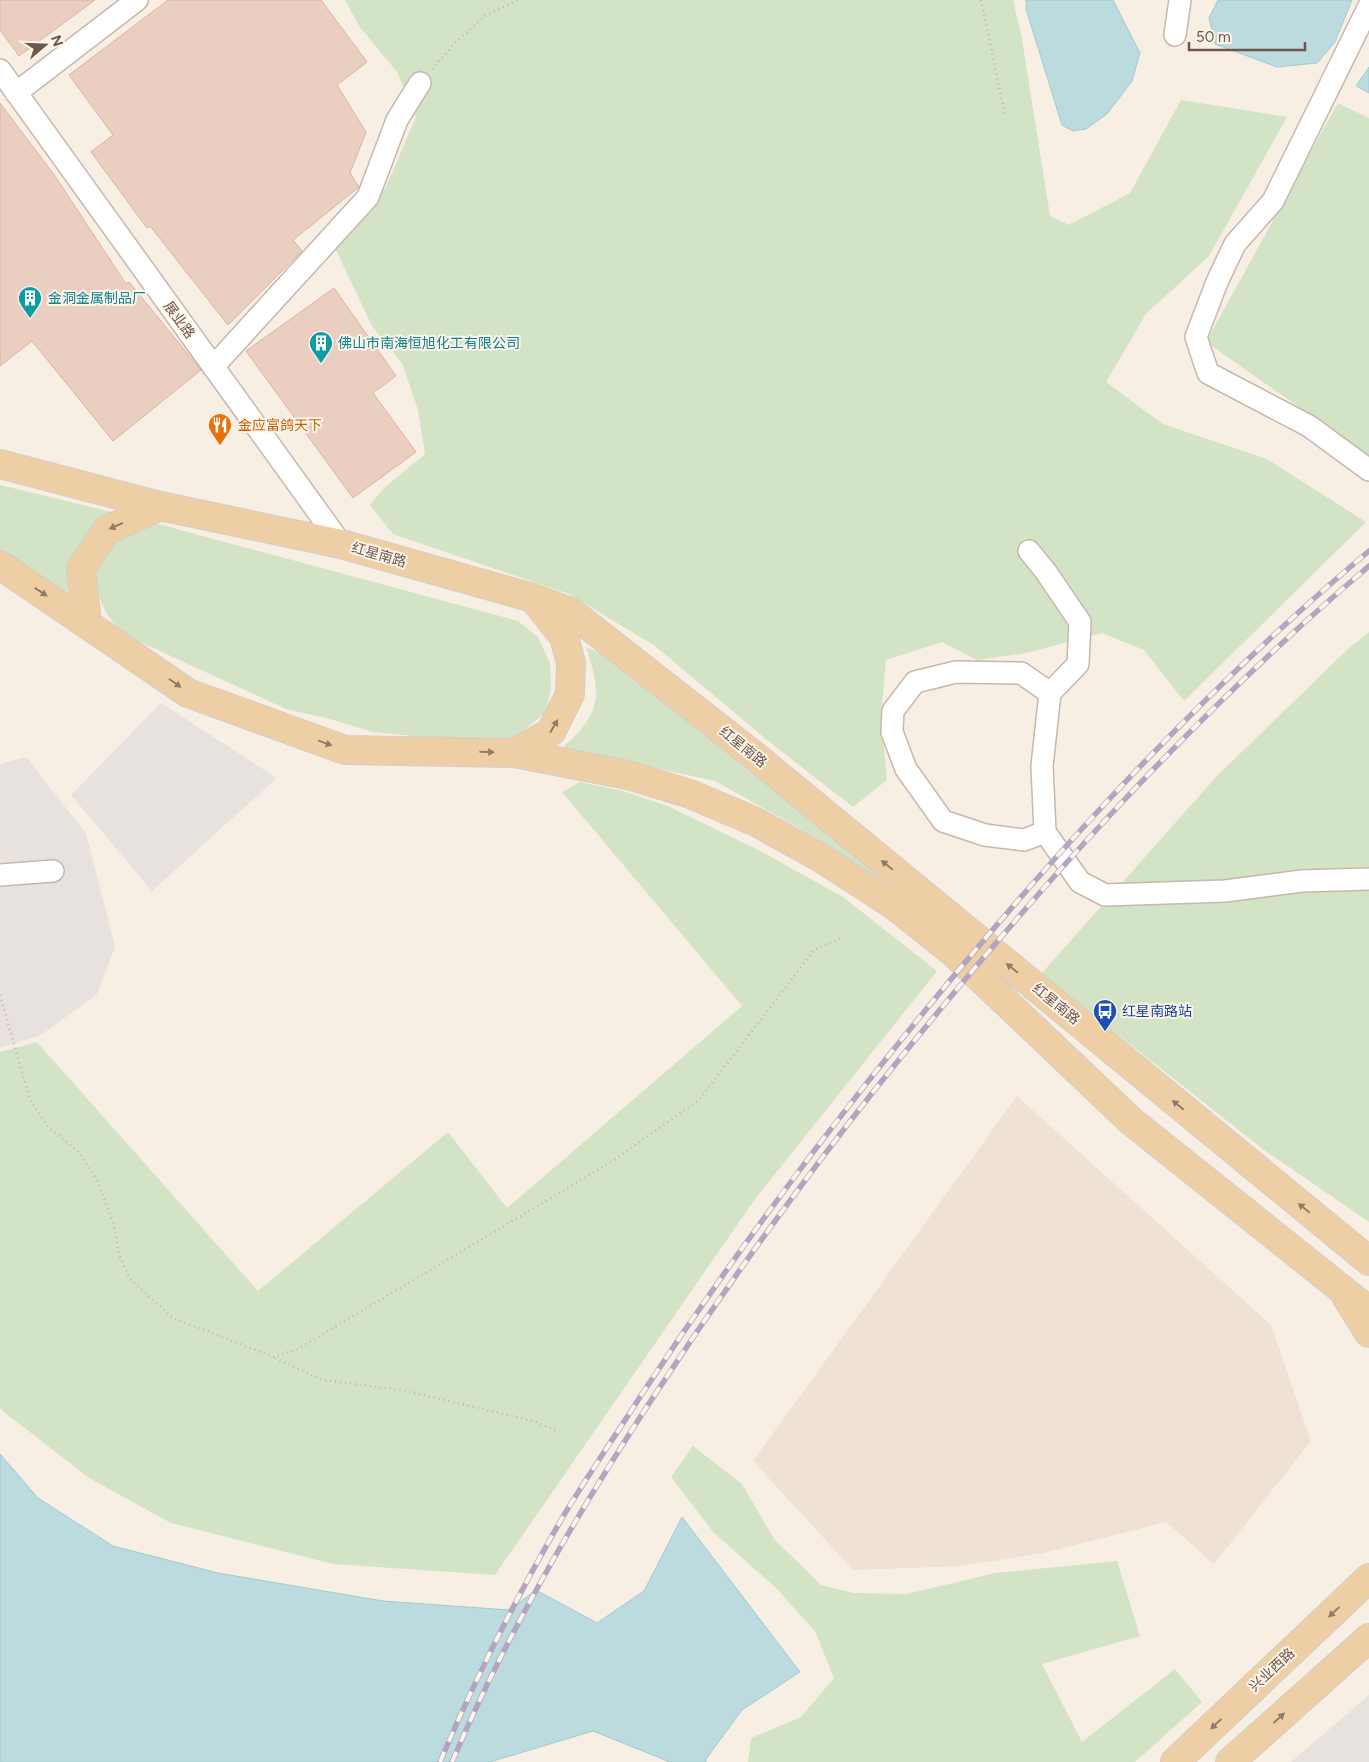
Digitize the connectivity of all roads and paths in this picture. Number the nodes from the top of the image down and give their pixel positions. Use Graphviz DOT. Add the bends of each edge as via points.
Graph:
graph roads {
  1 [pos="137,0"];
  2 [pos="517,0"];
  3 [pos="981,0"];
  4 [pos="1180,0"];
  5 [pos="1369,6"];
  6 [pos="1175,35"];
  7 [pos="0,70"];
  8 [pos="420,83"];
  9 [pos="16,93"];
  10 [pos="1005,115"];
  11 [pos="213,367"];
  12 [pos="0,464"];
  13 [pos="1369,470"];
  14 [pos="160,506"];
  15 [pos="341,544"];
  16 [pos="1029,551"];
  17 [pos="0,565"];
  18 [pos="533,598"];
  19 [pos="86,622"];
  20 [pos="1050,693"];
  21 [pos="514,753"];
  22 [pos="1045,832"];
  23 [pos="53,871"];
  24 [pos="0,875"];
  25 [pos="1369,879"];
  26 [pos="843,938"];
  27 [pos="0,995"];
  28 [pos="1328,1228"];
  29 [pos="1369,1251"];
  30 [pos="1369,1261"];
  31 [pos="1338,1284"];
  32 [pos="1369,1310"];
  33 [pos="1369,1333"];
  34 [pos="274,1358"];
  35 [pos="559,1432"];
  36 [pos="1369,1578"];
  37 [pos="1369,1638"];
  38 [pos="1175,1762"];
  39 [pos="1230,1762"];
  1 -- 9 [label="street"];
  2 -- 8 [label="path" via="485,16 456,42"];
  3 -- 10 [label="path"];
  4 -- 6 [label="street"];
  5 -- 13 [label="street" via="1273,201 1236,244 1196,337 1208,373 1309,426"];
  7 -- 9 [label="street, 展业路"];
  8 -- 11 [label="street" via="397,120 368,197"];
  9 -- 11 [label="street, 展业路"];
  11 -- 15 [label="street, 展业路"];
  12 -- 14 [label="main road, 红星南路"];
  14 -- 15 [label="main road, 红星南路"];
  14 -- 19 [label="main road, one-way" via="108,530 81,569"];
  15 -- 18 [label="main road, 红星南路"];
  16 -- 20 [label="street" via="1080,622 1078,664"];
  17 -- 19 [label="main road, one-way"];
  21 -- 18 [label="main road, one-way" via="551,732 570,694 571,663 564,637"];
  28 -- 18 [label="main road, 红星南路, one-way" via="744,747 572,612"];
  19 -- 21 [label="main road, one-way" via="188,693 344,750"];
  20 -- 22 [label="street" via="1042,766"];
  20 -- 22 [label="street" via="1021,673 956,672 915,682 892,711 892,732 906,769 943,822 985,835 1024,840"];
  21 -- 31 [label="main road" via="628,775 690,794 756,822 821,858 895,906 954,954 1131,1121"];
  22 -- 25 [label="street" via="1080,882 1105,895 1225,891 1302,881"];
  23 -- 24 [label="street"];
  26 -- 34 [label="path" via="815,949 699,1100 579,1182 298,1349"];
  27 -- 34 [label="path" via="30,1100 49,1128 79,1152 98,1180 114,1225 119,1255 130,1279 173,1318"];
  28 -- 29 [label="main road"];
  28 -- 30 [label="main road, 红星南路"];
  31 -- 32 [label="main road"];
  31 -- 33 [label="main road"];
  34 -- 35 [label="path" via="324,1380 401,1390 520,1418"];
  36 -- 38 [label="main road, 兴业西路, one-way"];
  39 -- 37 [label="main road, one-way"];
}
